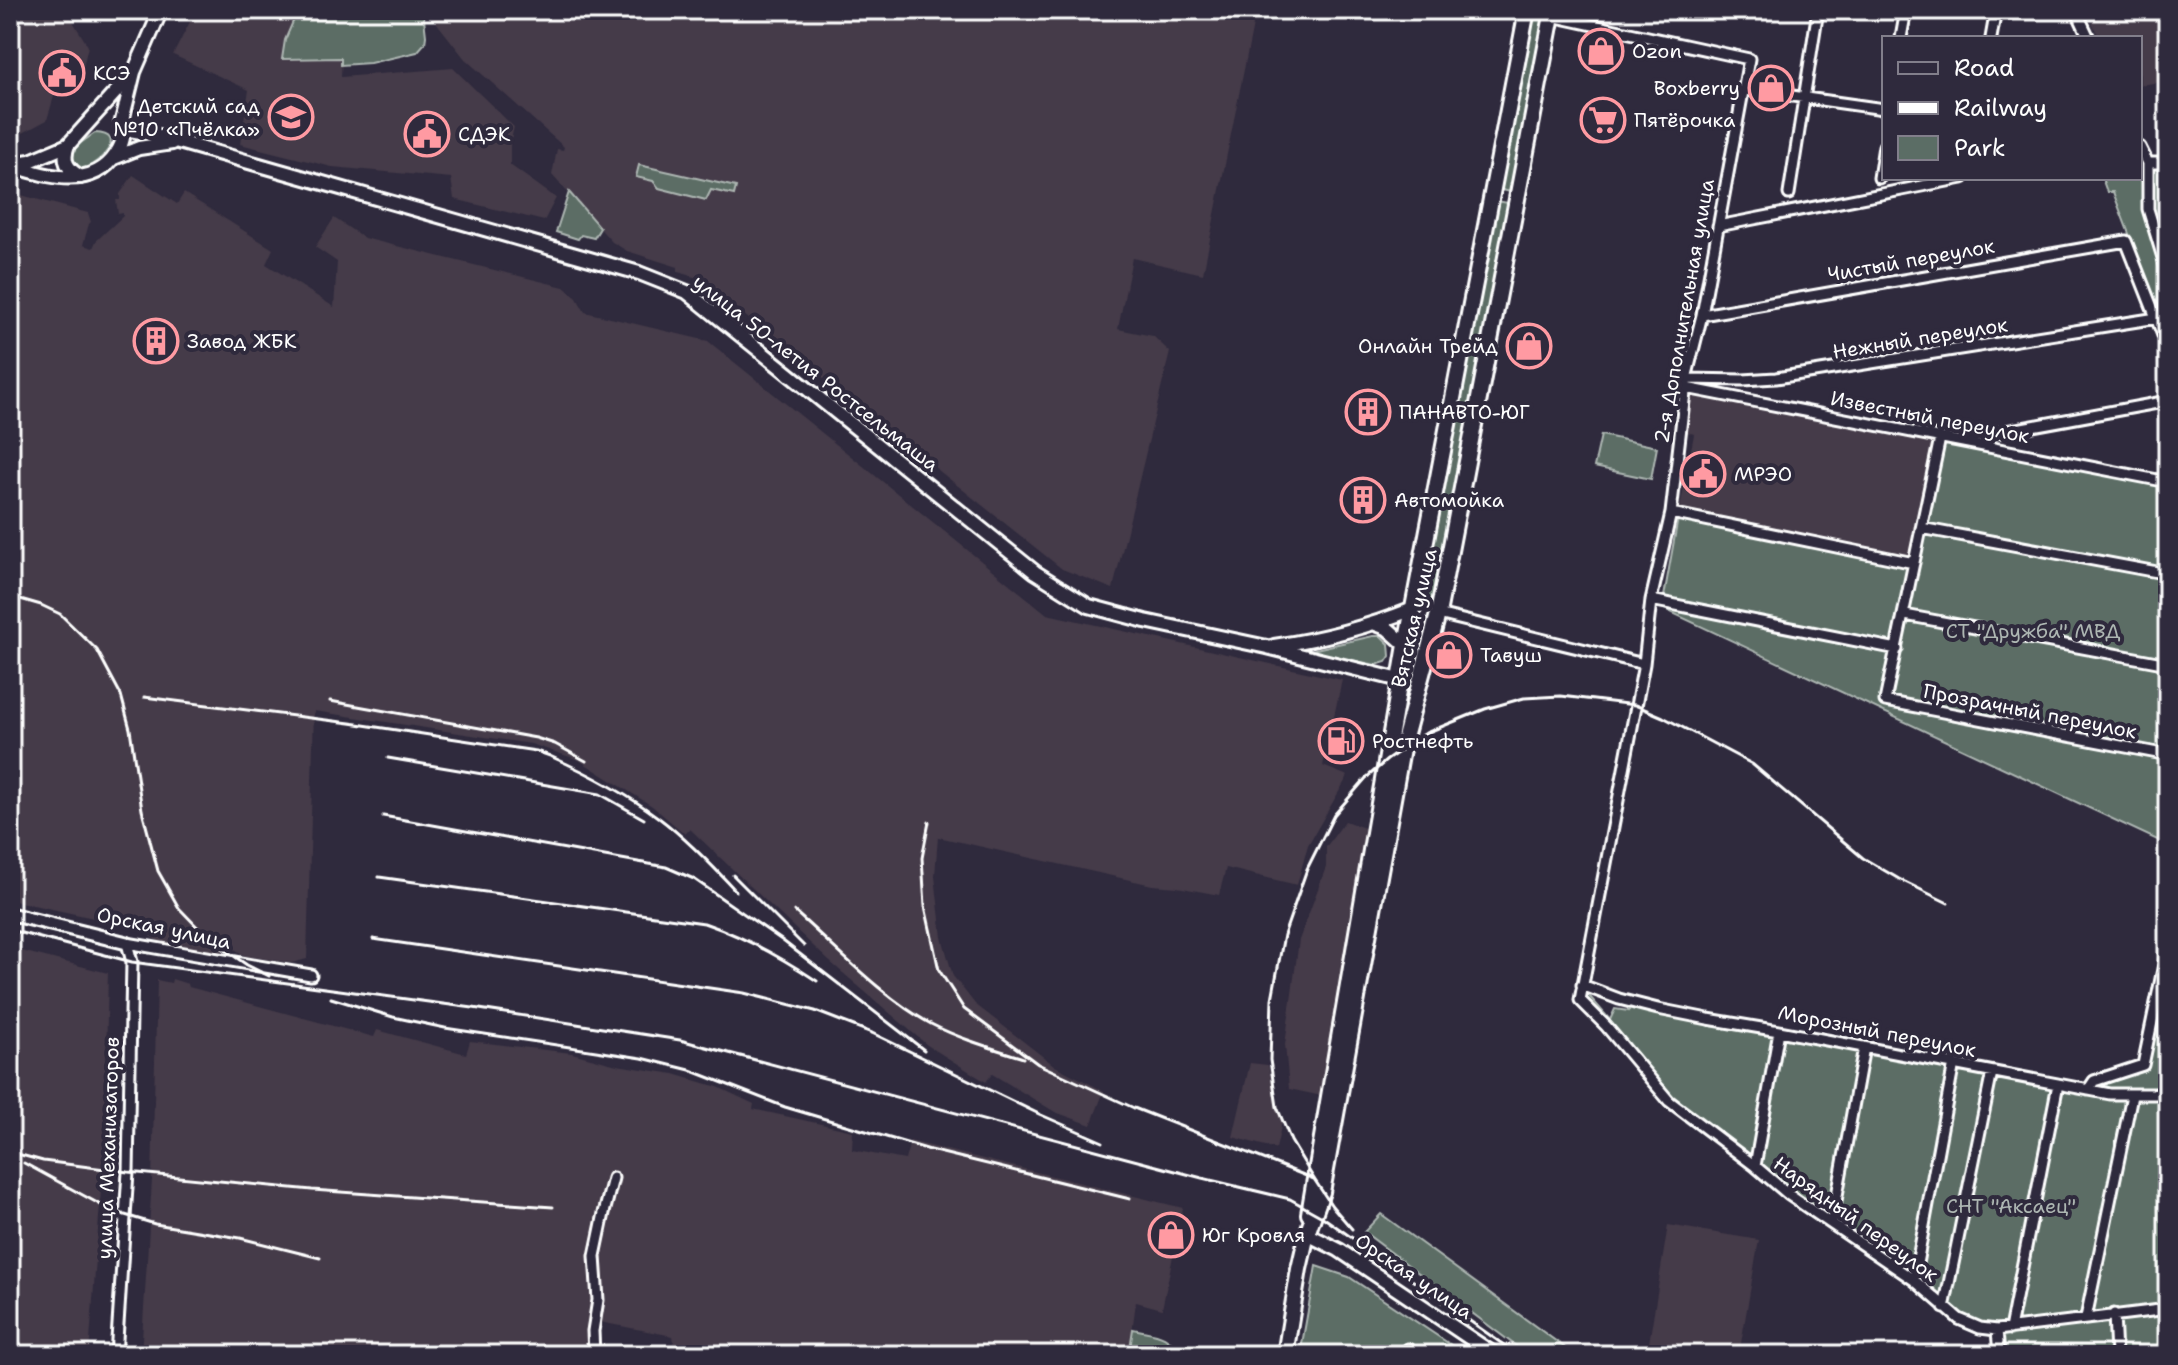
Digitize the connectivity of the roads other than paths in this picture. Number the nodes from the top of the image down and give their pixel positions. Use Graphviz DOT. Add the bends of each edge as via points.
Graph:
graph roads {
  1 [pos="161,10"];
  2 [pos="1527,10"];
  3 [pos="1818,10"];
  4 [pos="1906,10"];
  5 [pos="1996,10"];
  6 [pos="2076,10"];
  7 [pos="1553,13"];
  8 [pos="1901,36"];
  9 [pos="1991,36"];
  10 [pos="2088,36"];
  11 [pos="134,72"];
  12 [pos="1743,89"];
  13 [pos="1804,99"];
  14 [pos="1882,109"];
  15 [pos="90,122"];
  16 [pos="123,127"];
  17 [pos="174,142"];
  18 [pos="68,145"];
  19 [pos="2142,151"];
  20 [pos="114,158"];
  21 [pos="1882,159"];
  22 [pos="2148,163"];
  23 [pos="2165,163"];
  24 [pos="10,165"];
  25 [pos="81,177"];
  26 [pos="1879,178"];
  27 [pos="1953,180"];
  28 [pos="1492,193"];
  29 [pos="1789,194"];
  30 [pos="1516,196"];
  31 [pos="1718,226"];
  32 [pos="2168,274"];
  33 [pos="1702,315"];
  34 [pos="2157,318"];
  35 [pos="2168,348"];
  36 [pos="1687,383"];
  37 [pos="2168,401"];
  38 [pos="1940,438"];
  39 [pos="1970,443"];
  40 [pos="2168,482"];
  41 [pos="1671,513"];
  42 [pos="1921,528"];
  43 [pos="1914,563"];
  44 [pos="2168,574"];
  45 [pos="1651,600"];
  46 [pos="1413,609"];
  47 [pos="1438,614"];
  48 [pos="1905,615"];
  49 [pos="1376,624"];
  50 [pos="1406,645"];
  51 [pos="1267,647"];
  52 [pos="1897,649"];
  53 [pos="1644,664"];
  54 [pos="2168,664"];
  55 [pos="1425,665"];
  56 [pos="1400,680"];
  57 [pos="1420,685"];
  58 [pos="2168,755"];
  59 [pos="10,914"];
  60 [pos="127,943"];
  61 [pos="2168,945"];
  62 [pos="311,975"];
  63 [pos="1582,985"];
  64 [pos="1580,1000"];
  65 [pos="1779,1031"];
  66 [pos="1864,1047"];
  67 [pos="1954,1063"];
  68 [pos="1992,1072"];
  69 [pos="2058,1084"];
  70 [pos="2088,1090"];
  71 [pos="2168,1094"];
  72 [pos="2132,1095"];
  73 [pos="1755,1166"];
  74 [pos="613,1178"];
  75 [pos="1832,1223"];
  76 [pos="1307,1234"];
  77 [pos="1914,1280"];
  78 [pos="1944,1308"];
  79 [pos="2168,1309"];
  80 [pos="2114,1314"];
  81 [pos="2086,1318"];
  82 [pos="2010,1329"];
  83 [pos="1997,1330"];
  84 [pos="116,1355"];
  85 [pos="594,1355"];
  86 [pos="1285,1355"];
  87 [pos="1495,1355"];
  88 [pos="1999,1355"];
  89 [pos="2116,1355"];
  1 -- 11 [label="main road"];
  2 -- 28 [label="main road, Вятская улица"];
  3 -- 13 [label="street"];
  4 -- 8 [label="street"];
  5 -- 9 [label="street"];
  6 -- 10 [label="street"];
  7 -- 12 [label="street, 2-я Дополнительная улица" via="1749,59"];
  7 -- 30 [label="main road, Вятская улица"];
  11 -- 15 [label="main road"];
  11 -- 16 [label="main road"];
  12 -- 13 [label="street"];
  12 -- 31 [label="street, 2-я Дополнительная улица"];
  13 -- 14 [label="street"];
  13 -- 29 [label="street"];
  15 -- 16 [label="main road" via="105,119"];
  15 -- 18 [label="main road"];
  16 -- 17 [label="main road, улица 50-летия Ростсельмаша"];
  16 -- 20 [label="main road"];
  17 -- 20 [label="main road"];
  17 -- 51 [label="main road, улица 50-летия Ростсельмаша" via="639,273 687,292 1063,591 1089,606"];
  18 -- 24 [label="main road"];
  18 -- 25 [label="main road" via="67,166"];
  19 -- 22 [label="street"];
  20 -- 25 [label="main road" via="96,173"];
  21 -- 26 [label="street"];
  22 -- 23 [label="street"];
  22 -- 32 [label="street" via="2148,209"];
  24 -- 25 [label="main road" via="55,178"];
  27 -- 31 [label="street"];
  28 -- 30 [label="main road" via="1502,201"];
  28 -- 46 [label="main road, Вятская улица"];
  30 -- 47 [label="main road, Вятская улица"];
  31 -- 33 [label="street, 2-я Дополнительная улица"];
  33 -- 34 [label="street, Чистый переулок" via="2126,241"];
  33 -- 36 [label="street, 2-я Дополнительная улица"];
  34 -- 35 [label="street"];
  34 -- 36 [label="street, Нежный переулок" via="1776,378"];
  36 -- 38 [label="street, Известный переулок"];
  36 -- 41 [label="street, 2-я Дополнительная улица"];
  37 -- 39 [label="street" via="1973,437"];
  38 -- 39 [label="street, Известный переулок"];
  38 -- 42 [label="street"];
  39 -- 40 [label="street, Известный переулок"];
  41 -- 43 [label="street"];
  41 -- 45 [label="street, 2-я Дополнительная улица"];
  42 -- 43 [label="street"];
  42 -- 44 [label="street"];
  43 -- 48 [label="street"];
  45 -- 52 [label="street"];
  45 -- 53 [label="street, 2-я Дополнительная улица"];
  46 -- 47 [label="main road"];
  46 -- 49 [label="main road"];
  46 -- 50 [label="main road, Вятская улица"];
  47 -- 53 [label="street"];
  47 -- 55 [label="main road, Вятская улица"];
  48 -- 52 [label="street"];
  48 -- 54 [label="street"];
  49 -- 50 [label="main road"];
  49 -- 51 [label="main road"];
  50 -- 55 [label="main road"];
  50 -- 56 [label="main road, Вятская улица"];
  51 -- 56 [label="main road, улица 50-летия Ростсельмаша"];
  52 -- 58 [label="street, Прозрачный переулок" via="1885,701"];
  53 -- 63 [label="street, 2-я Дополнительная улица"];
  55 -- 57 [label="main road, Вятская улица"];
  56 -- 57 [label="main road"];
  56 -- 76 [label="main road, Вятская улица"];
  57 -- 76 [label="main road, Вятская улица" via="1402,749 1322,1192"];
  59 -- 60 [label="street, Орская улица"];
  60 -- 62 [label="street, Орская улица"];
  60 -- 84 [label="street, улица Механизаторов" via="132,962 128,1157"];
  61 -- 70 [label="street" via="2143,1065 2094,1081"];
  63 -- 64 [label="street, 2-я Дополнительная улица"];
  63 -- 65 [label="street, Морозный переулок" via="1658,1009"];
  64 -- 73 [label="street, Нарядный переулок" via="1669,1101"];
  65 -- 66 [label="street, Морозный переулок"];
  65 -- 73 [label="street"];
  66 -- 67 [label="street, Морозный переулок"];
  66 -- 75 [label="street"];
  67 -- 68 [label="street, Морозный переулок"];
  67 -- 77 [label="street"];
  68 -- 69 [label="street, Морозный переулок"];
  68 -- 78 [label="street"];
  69 -- 70 [label="street, Морозный переулок"];
  69 -- 82 [label="street"];
  70 -- 72 [label="street, Морозный переулок"];
  71 -- 72 [label="street, Морозный переулок"];
  72 -- 81 [label="street"];
  73 -- 75 [label="street, Нарядный переулок"];
  74 -- 85 [label="street" via="595,1256"];
  75 -- 77 [label="street, Нарядный переулок"];
  76 -- 86 [label="main road, Вятская улица"];
  76 -- 87 [label="main road, Орская улица"];
  77 -- 78 [label="street, Нарядный переулок"];
  78 -- 83 [label="street, Нарядный переулок" via="1980,1328"];
  79 -- 80 [label="street, Нарядный переулок"];
  80 -- 81 [label="street, Нарядный переулок"];
  80 -- 89 [label="street"];
  81 -- 82 [label="street, Нарядный переулок"];
  82 -- 83 [label="street, Нарядный переулок"];
  83 -- 88 [label="street"];
}
